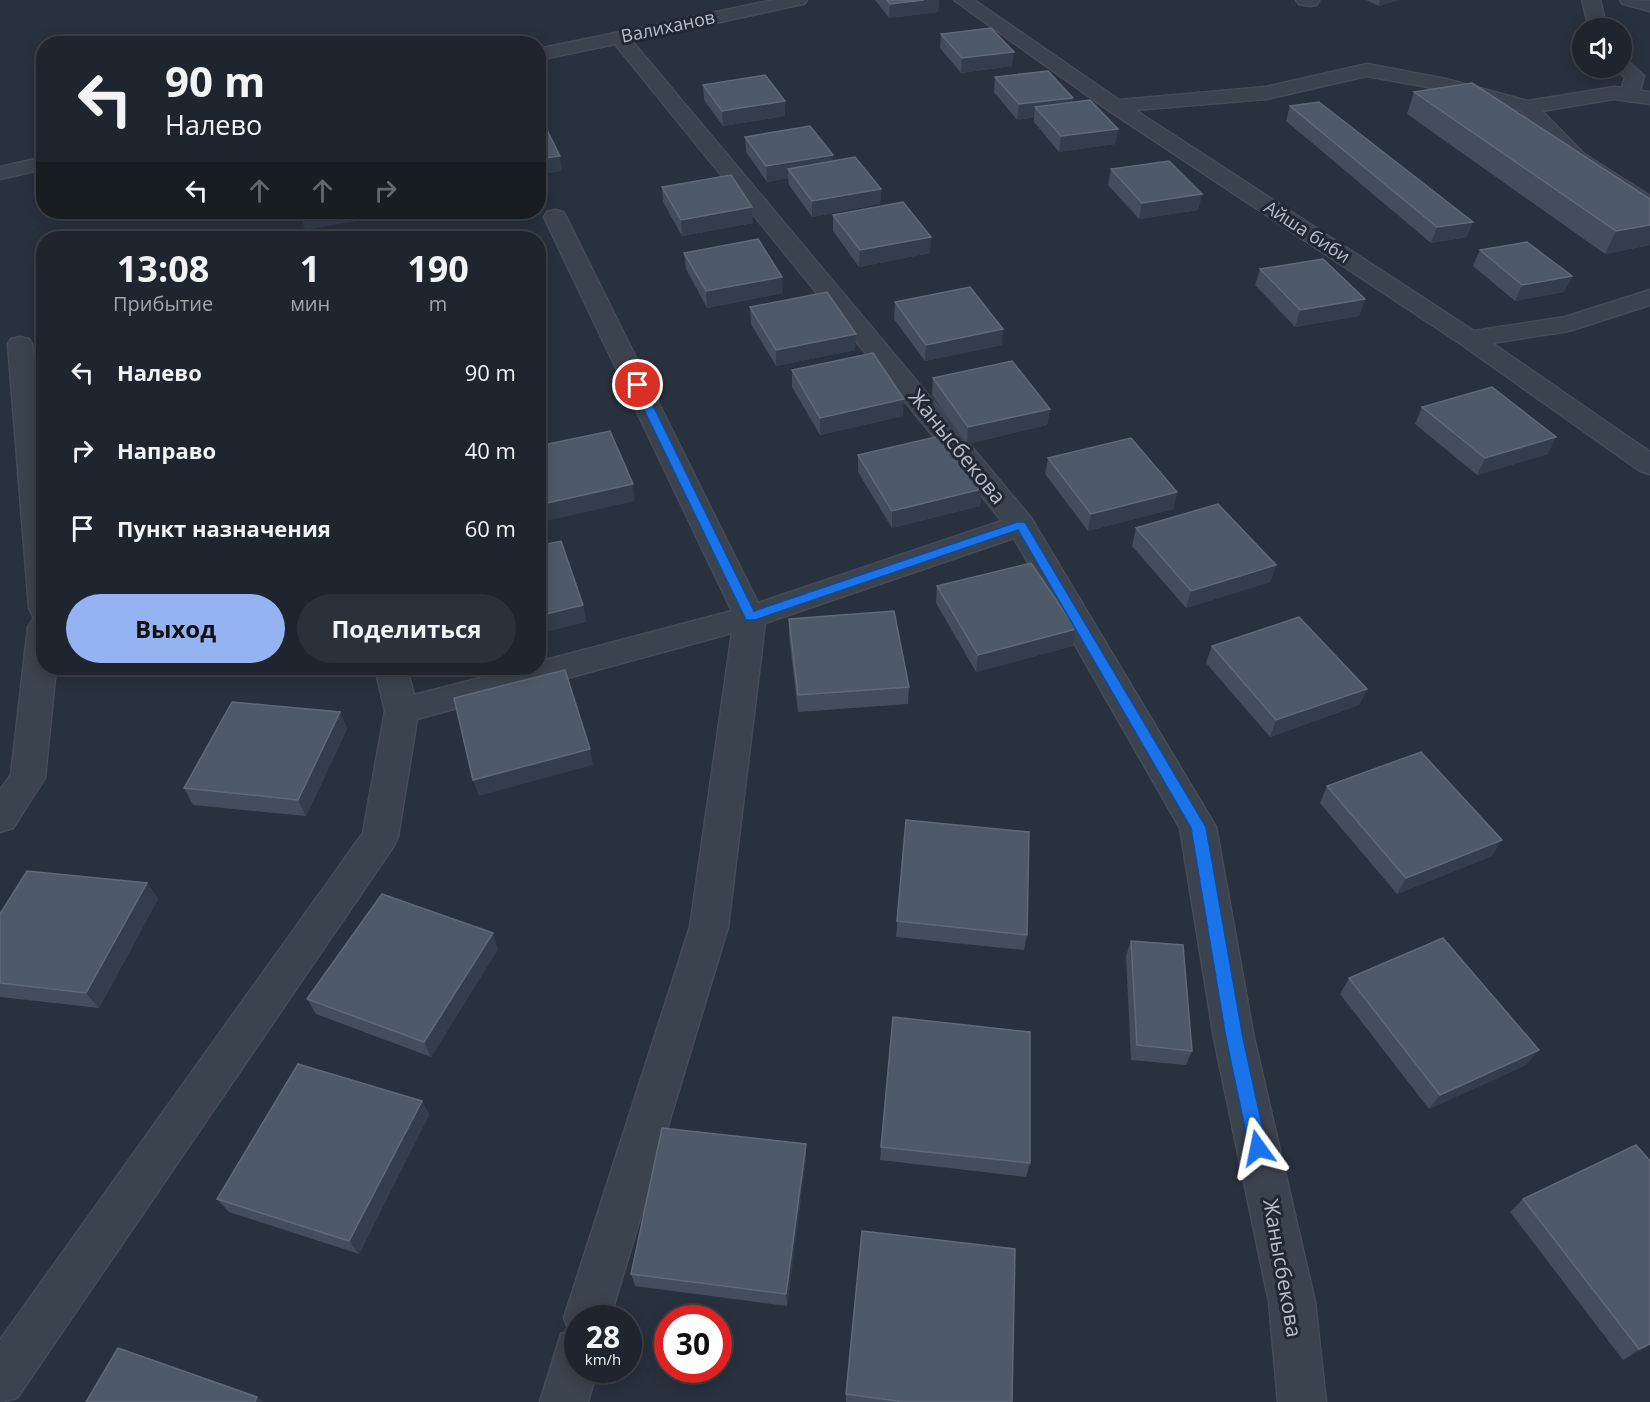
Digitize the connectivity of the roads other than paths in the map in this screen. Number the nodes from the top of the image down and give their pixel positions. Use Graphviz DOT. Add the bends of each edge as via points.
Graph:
graph roads {
  1 [pos="798,0"];
  2 [pos="963,0"];
  3 [pos="1591,0"];
  4 [pos="1629,0"];
  5 [pos="1650,6"];
  6 [pos="1596,18"];
  7 [pos="619,37"];
  8 [pos="546,53"];
  9 [pos="1632,74"];
  10 [pos="1629,95"];
  11 [pos="1650,98"];
  12 [pos="1115,106"];
  13 [pos="1528,107"];
  14 [pos="36,165"];
  15 [pos="0,173"];
  16 [pos="1650,206"];
  17 [pos="555,217"];
  18 [pos="1650,297"];
  19 [pos="1470,339"];
  20 [pos="21,343"];
  21 [pos="1650,465"];
  22 [pos="36,516"];
  23 [pos="1021,525"];
  24 [pos="750,617"];
  25 [pos="546,672"];
  26 [pos="39,675"];
  27 [pos="394,675"];
  28 [pos="535,675"];
  29 [pos="402,711"];
  30 [pos="0,818"];
  31 [pos="591,1305"];
  32 [pos="0,1381"];
  33 [pos="569,1383"];
  34 [pos="564,1402"];
  35 [pos="1302,1402"];
  1 -- 7 [label="street, Валиханов"];
  2 -- 12 [label="street, Айша биби"];
  3 -- 6 [label="street"];
  4 -- 5 [label="street"];
  7 -- 8 [label="street, Валиханов"];
  7 -- 23 [label="street, Жанысбекова"];
  9 -- 10 [label="street" via="1635,76"];
  10 -- 11 [label="street"];
  10 -- 13 [label="street" via="1614,93"];
  12 -- 13 [label="street" via="1266,93 1367,70 1446,85"];
  12 -- 19 [label="street, Айша биби"];
  13 -- 16 [label="street" via="1577,158"];
  14 -- 15 [label="street"];
  17 -- 24 [label="street"];
  18 -- 19 [label="street" via="1569,324"];
  19 -- 21 [label="street, Айша биби"];
  20 -- 22 [label="street"];
  23 -- 24 [label="street"];
  23 -- 35 [label="street, Жанысбекова" via="1198,827 1234,1038 1292,1302"];
  24 -- 25 [label="street"];
  24 -- 31 [label="street" via="709,927"];
  26 -- 30 [label="street" via="28,778"];
  27 -- 29 [label="street"];
  28 -- 29 [label="street"];
  29 -- 32 [label="street" via="380,837"];
  33 -- 34 [label="street"];
}
